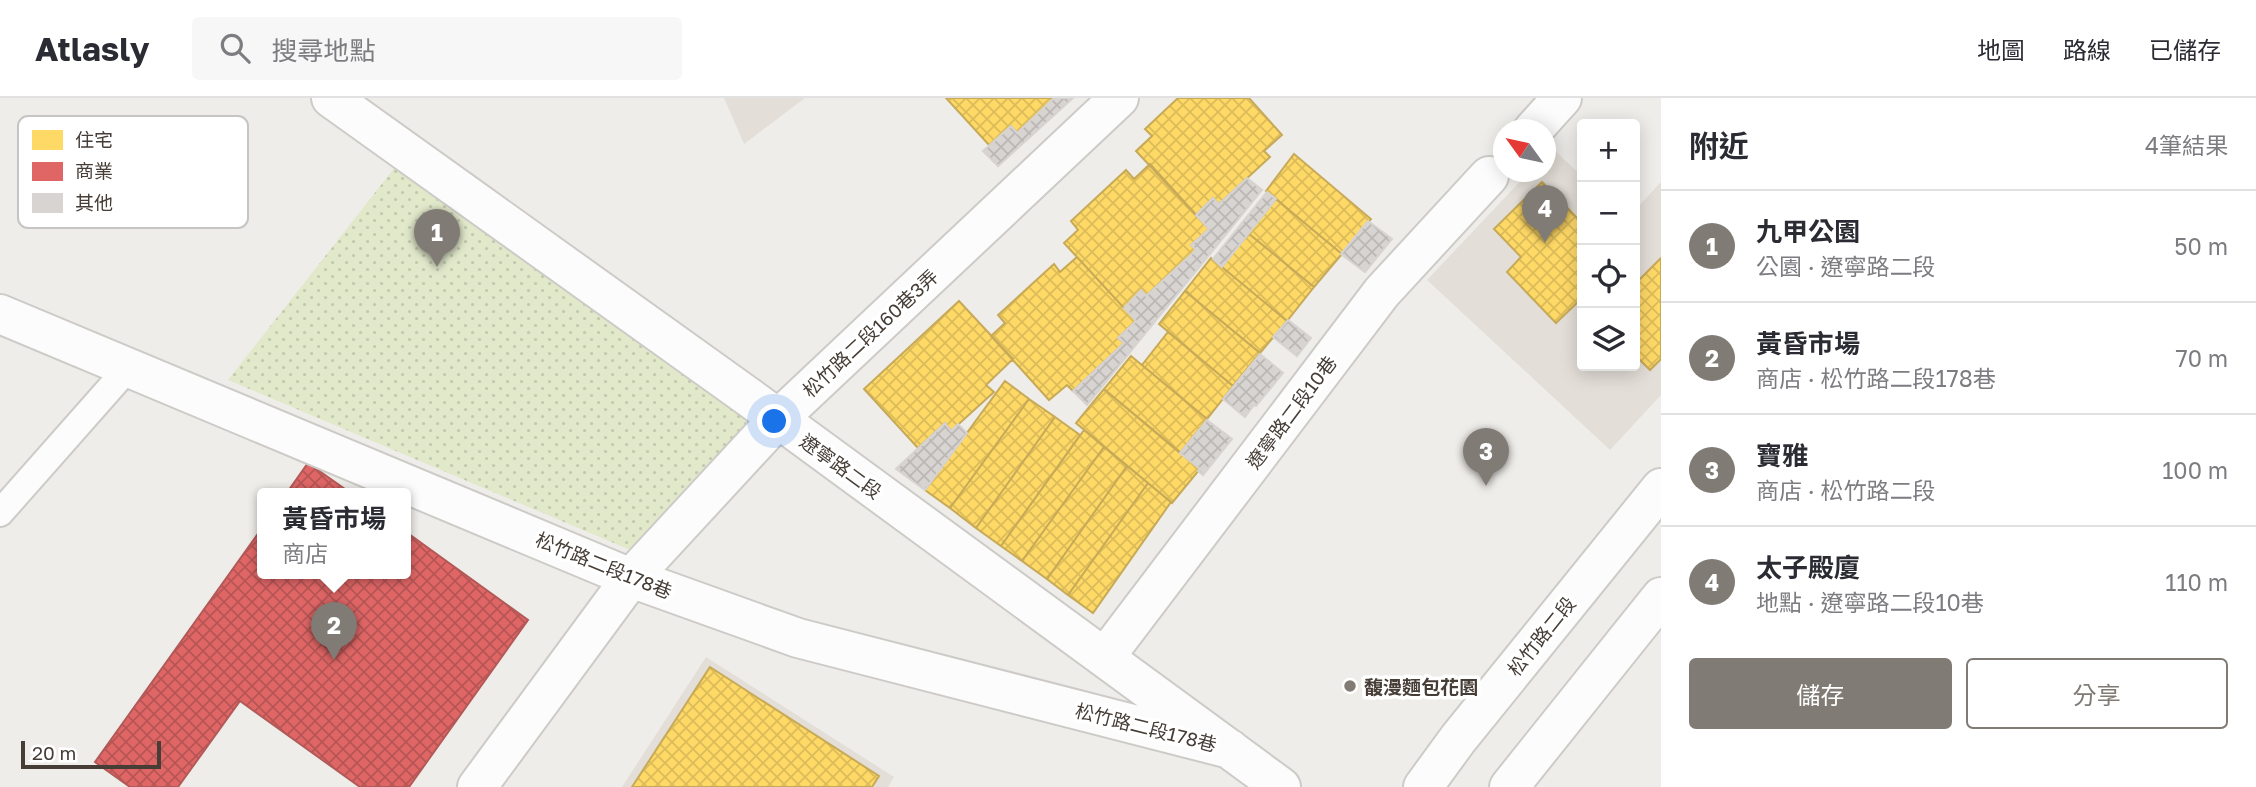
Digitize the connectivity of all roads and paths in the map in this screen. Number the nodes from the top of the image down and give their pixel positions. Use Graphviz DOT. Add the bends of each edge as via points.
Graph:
graph roads {
  1 [pos="331,98"];
  2 [pos="1119,98"];
  3 [pos="1562,98"];
  4 [pos="1543,119"];
  5 [pos="1489,176"];
  6 [pos="0,314"];
  7 [pos="128,368"];
  8 [pos="778,420"];
  9 [pos="1661,488"];
  10 [pos="0,513"];
  11 [pos="631,578"];
  12 [pos="1661,597"];
  13 [pos="1105,657"];
  14 [pos="1230,749"];
  15 [pos="477,787"];
  16 [pos="1281,787"];
  17 [pos="1423,787"];
  18 [pos="1509,787"];
  1 -- 8 [label="street, 遼寧路二段"];
  2 -- 8 [label="street, 松竹路二段160巷3弄"];
  3 -- 4 [label="street"];
  5 -- 13 [label="street, 遼寧路二段10巷" via="1382,292"];
  6 -- 7 [label="street, 松竹路二段178巷"];
  7 -- 10 [label="lane"];
  7 -- 11 [label="street, 松竹路二段178巷"];
  8 -- 11 [label="street, 松竹路二段160巷3弄"];
  8 -- 13 [label="street, 遼寧路二段"];
  9 -- 17 [label="street, 松竹路二段"];
  11 -- 14 [label="street, 松竹路二段178巷" via="798,638"];
  11 -- 15 [label="street, 松竹路二段160巷3弄"];
  12 -- 18 [label="street"];
  13 -- 14 [label="street, 遼寧路二段"];
  14 -- 16 [label="street, 遼寧路二段"];
}
